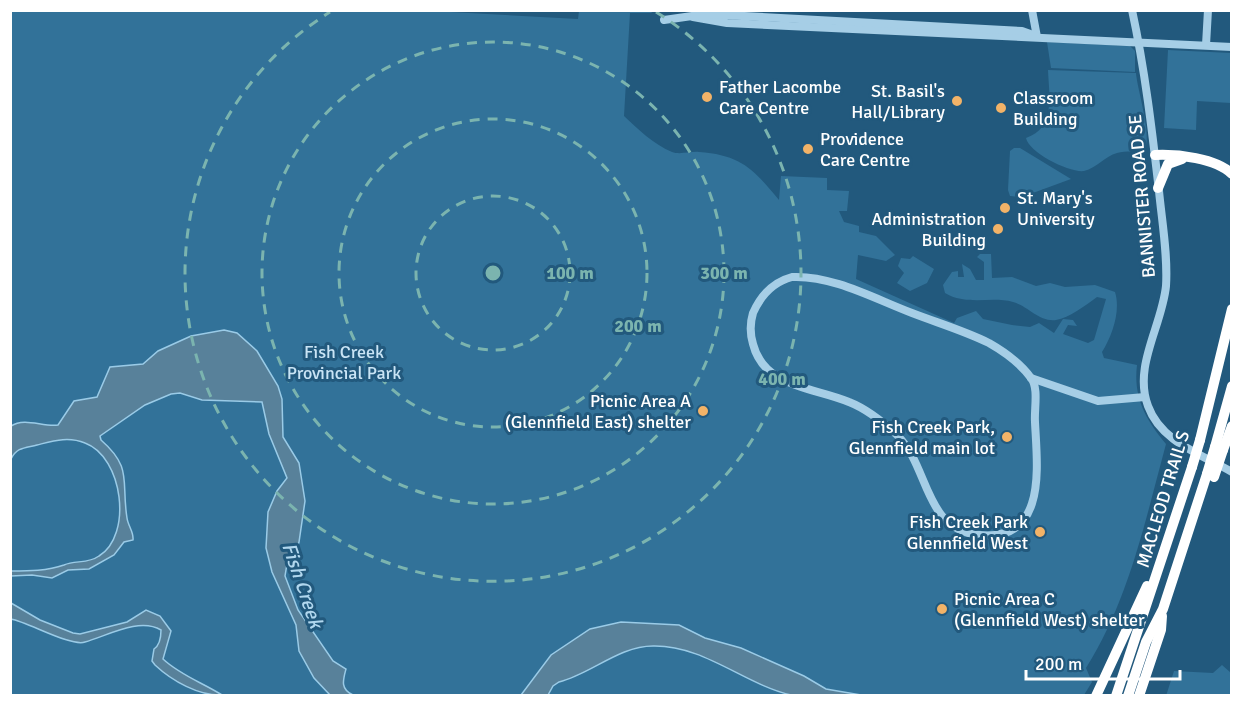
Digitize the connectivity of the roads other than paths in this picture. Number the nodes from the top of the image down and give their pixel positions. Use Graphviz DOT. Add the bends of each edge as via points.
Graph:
graph roads {
  1 [pos="1032,10"];
  2 [pos="1132,10"];
  3 [pos="1208,10"];
  4 [pos="664,20"];
  5 [pos="1037,37"];
  6 [pos="1139,41"];
  7 [pos="1206,45"];
  8 [pos="1232,47"];
  9 [pos="1155,155"];
  10 [pos="1190,159"];
  11 [pos="1232,174"];
  12 [pos="1158,188"];
  13 [pos="1232,309"];
  14 [pos="1030,377"];
  15 [pos="1232,386"];
  16 [pos="1054,387"];
  17 [pos="1145,397"];
  18 [pos="1034,399"];
  19 [pos="1232,426"];
  20 [pos="1219,448"];
  21 [pos="1205,456"];
  22 [pos="1232,466"];
  23 [pos="1232,472"];
  24 [pos="1157,575"];
  25 [pos="1163,609"];
  26 [pos="1098,692"];
  27 [pos="1116,695"];
  28 [pos="1128,696"];
  29 [pos="1139,696"];
  1 -- 5 [label="street"];
  2 -- 6 [label="street, BANNISTER ROAD SE"];
  3 -- 7 [label="street"];
  4 -- 5 [label="street" via="693,17 717,22"];
  5 -- 6 [label="street"];
  6 -- 7 [label="street"];
  6 -- 9 [label="street, BANNISTER ROAD SE"];
  7 -- 8 [label="street"];
  9 -- 10 [label="highway"];
  9 -- 12 [label="street, BANNISTER ROAD SE"];
  10 -- 11 [label="highway" via="1217,164"];
  10 -- 12 [label="highway" via="1176,159 1168,164"];
  12 -- 17 [label="street, BANNISTER ROAD SE" via="1166,287 1160,321 1144,368"];
  13 -- 24 [label="highway, MACLEOD TRAIL S, bridge" via="1200,440"];
  14 -- 16 [label="street"];
  14 -- 18 [label="street" via="1035,387"];
  14 -- 18 [label="street" via="980,339 815,278 792,277 777,282 752,317 752,341 762,364 783,381 847,401 884,424 912,454 938,513 965,532 1000,533 1018,524 1032,508 1037,477"];
  15 -- 20 [label="highway, MACLEOD TRAIL S"];
  16 -- 17 [label="street" via="1098,401"];
  16 -- 18 [label="street" via="1040,389"];
  17 -- 21 [label="street, BANNISTER ROAD SE" via="1153,417 1168,436"];
  19 -- 20 [label="highway"];
  20 -- 25 [label="highway, MACLEOD TRAIL S, bridge"];
  21 -- 22 [label="street"];
  21 -- 23 [label="street"];
  24 -- 26 [label="highway" via="1147,586"];
  24 -- 27 [label="highway, MACLEOD TRAIL S"];
  25 -- 28 [label="highway, MACLEOD TRAIL S" via="1146,642"];
  25 -- 29 [label="highway" via="1161,630"];
}
